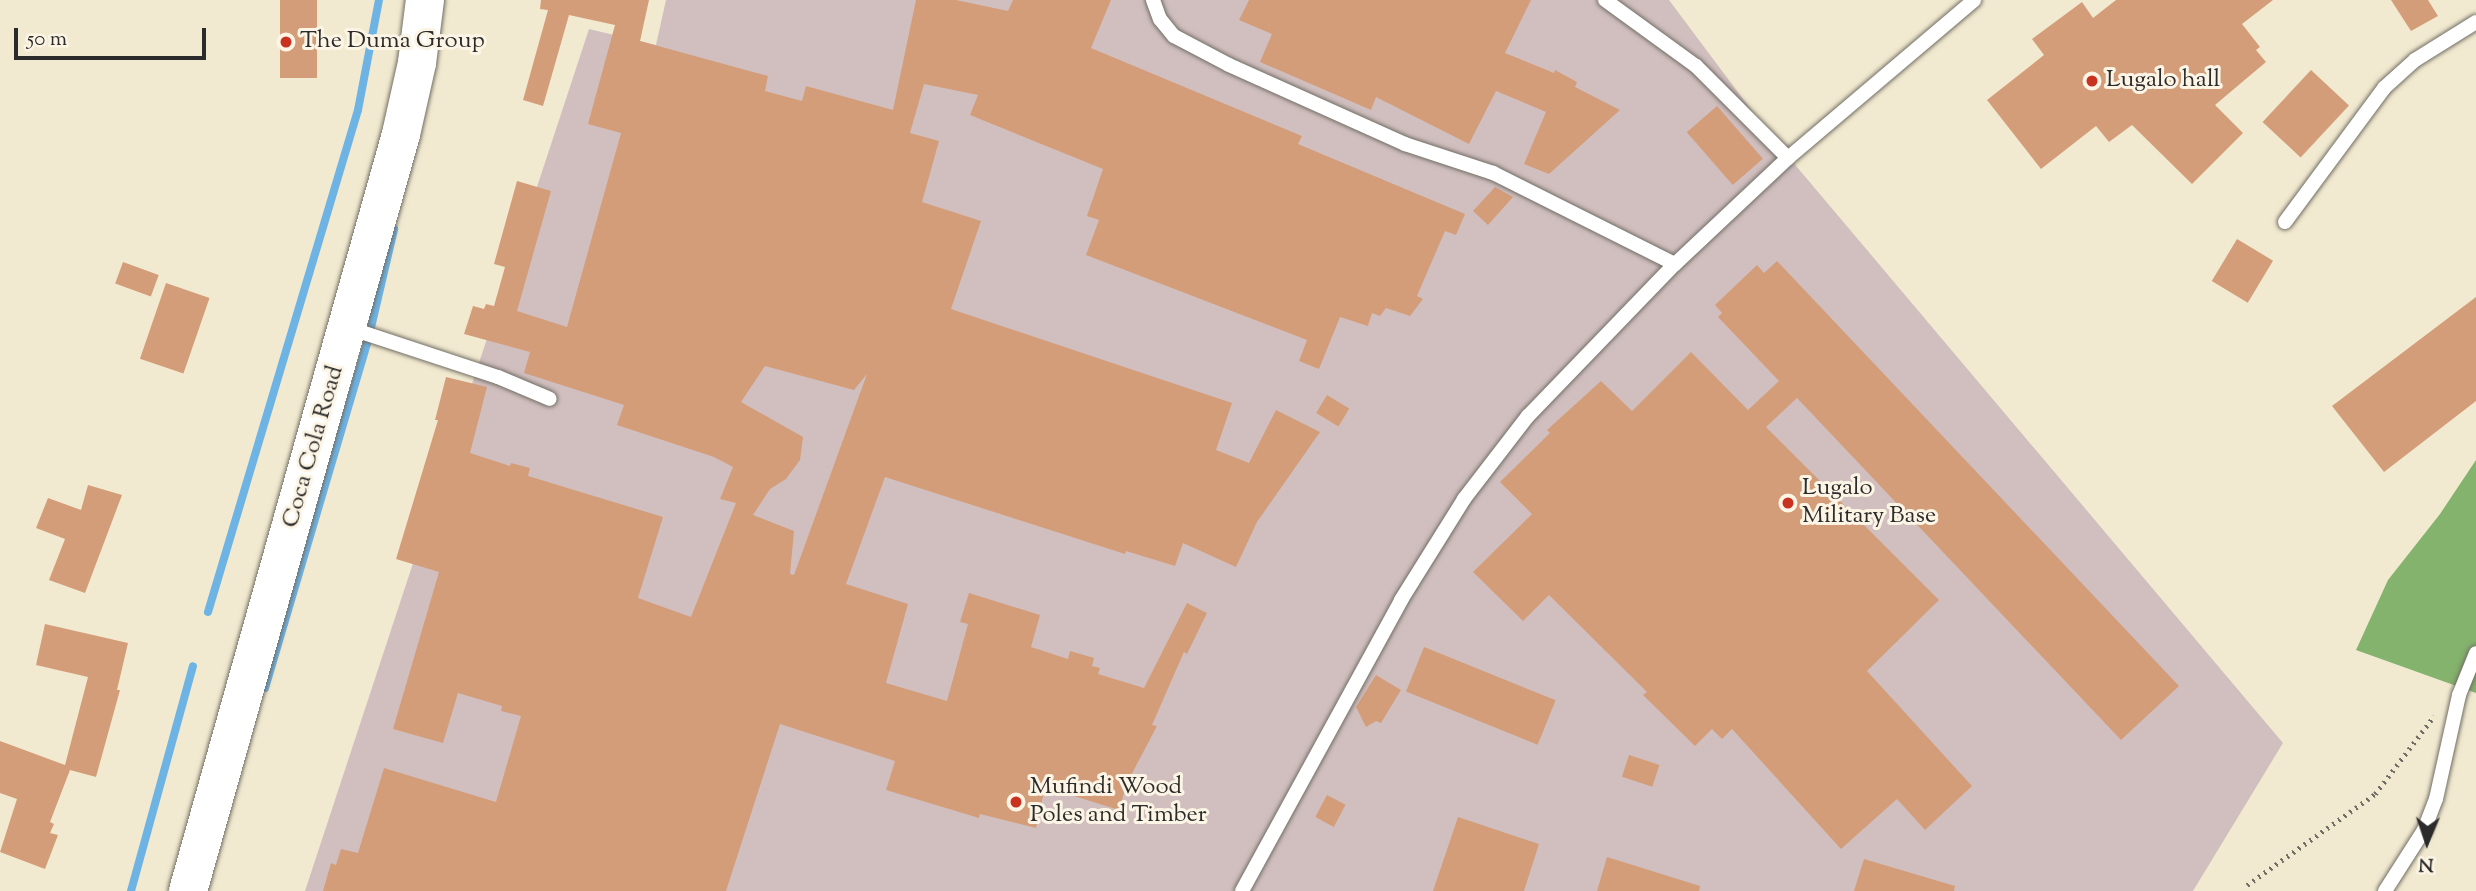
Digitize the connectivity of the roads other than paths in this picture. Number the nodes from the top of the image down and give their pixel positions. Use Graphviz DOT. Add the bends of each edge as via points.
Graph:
graph roads {
  1 [pos="425,0"];
  2 [pos="1153,0"];
  3 [pos="1605,0"];
  4 [pos="1974,0"];
  5 [pos="2476,22"];
  6 [pos="1788,158"];
  7 [pos="2285,222"];
  8 [pos="1675,264"];
  9 [pos="348,328"];
  10 [pos="550,399"];
  11 [pos="2476,653"];
  12 [pos="188,891"];
  13 [pos="1242,891"];
  14 [pos="2385,891"];
  1 -- 9 [label="main road, Coca Cola Road" via="401,134"];
  2 -- 8 [label="lane" via="1160,19 1174,36 1230,65 1405,144 1493,173"];
  3 -- 6 [label="lane" via="1696,66"];
  4 -- 6 [label="lane"];
  5 -- 7 [label="lane" via="2447,37 2384,88"];
  6 -- 8 [label="lane"];
  8 -- 13 [label="lane" via="1528,416 1464,499 1401,600"];
  9 -- 10 [label="lane" via="498,377"];
  9 -- 12 [label="main road, Coca Cola Road"];
  11 -- 14 [label="lane" via="2459,695 2424,830"];
}
